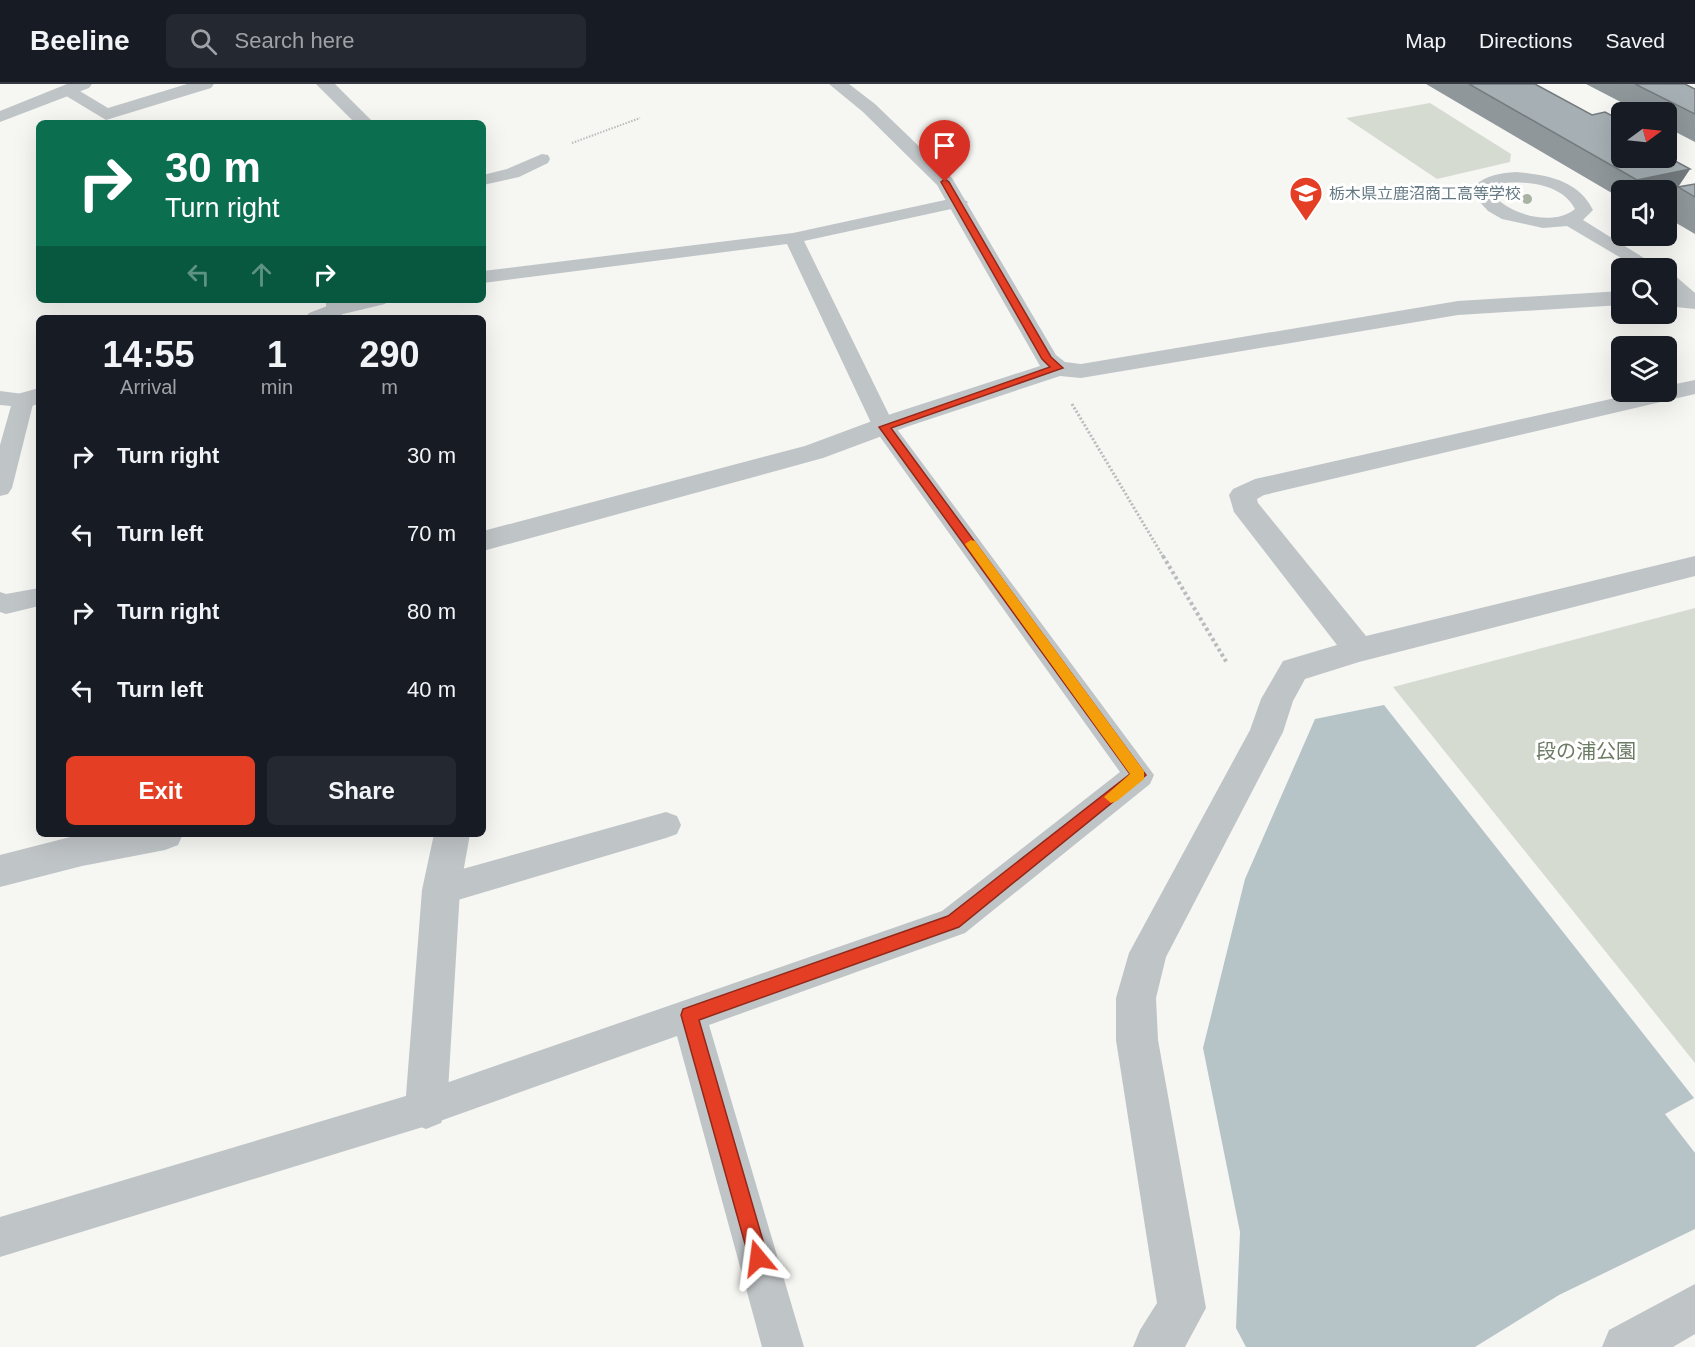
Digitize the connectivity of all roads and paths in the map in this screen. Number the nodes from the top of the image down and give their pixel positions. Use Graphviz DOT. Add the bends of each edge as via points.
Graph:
graph roads {
  1 [pos="205,84"];
  2 [pos="325,84"];
  3 [pos="838,84"];
  4 [pos="75,87"];
  5 [pos="0,117"];
  6 [pos="640,118"];
  7 [pos="109,119"];
  8 [pos="362,120"];
  9 [pos="542,159"];
  10 [pos="486,179"];
  11 [pos="958,202"];
  12 [pos="1572,221"];
  13 [pos="794,238"];
  14 [pos="1634,258"];
  15 [pos="486,277"];
  16 [pos="1677,284"];
  17 [pos="1611,299"];
  18 [pos="1677,299"];
  19 [pos="1693,300"];
  20 [pos="363,303"];
  21 [pos="324,311"];
  22 [pos="1058,368"];
  23 [pos="1695,387"];
  24 [pos="1068,397"];
  25 [pos="21,398"];
  26 [pos="884,427"];
  27 [pos="0,488"];
  28 [pos="486,540"];
  29 [pos="1695,566"];
  30 [pos="36,598"];
  31 [pos="0,602"];
  32 [pos="1359,650"];
  33 [pos="1227,663"];
  34 [pos="666,825"];
  35 [pos="149,837"];
  36 [pos="451,837"];
  37 [pos="0,871"];
  38 [pos="441,890"];
  39 [pos="689,1015"];
  40 [pos="426,1108"];
  41 [pos="0,1237"];
  42 [pos="1695,1308"];
  43 [pos="783,1347"];
  44 [pos="1157,1347"];
  45 [pos="1626,1347"];
  1 -- 7 [label="street"];
  2 -- 8 [label="street"];
  3 -- 11 [label="street" via="922,158"];
  4 -- 5 [label="street"];
  4 -- 7 [label="street"];
  6 -- 9 [label="path" via="554,149"];
  9 -- 10 [label="lane" via="513,173"];
  11 -- 13 [label="lane"];
  11 -- 22 [label="street" via="1047,359"];
  12 -- 12 [label="lane" via="1542,223 1508,215 1486,200 1484,186 1516,177 1548,182 1574,195 1584,210"];
  12 -- 14 [label="lane"];
  13 -- 15 [label="lane"];
  13 -- 26 [label="lane"];
  16 -- 19 [label="lane"];
  17 -- 22 [label="street" via="1458,308 1082,371"];
  18 -- 19 [label="street"];
  20 -- 21 [label="lane"];
  22 -- 26 [label="street"];
  23 -- 32 [label="street" via="1255,488 1243,495 1244,505"];
  24 -- 33 [label="path"];
  25 -- 27 [label="lane"];
  26 -- 28 [label="street" via="813,452"];
  26 -- 39 [label="lane" via="1139,775 953,921"];
  29 -- 32 [label="street"];
  30 -- 31 [label="lane"];
  32 -- 44 [label="street" via="1294,670 1276,699 1266,732 1148,953 1136,998 1137,1040 1182,1308"];
  34 -- 38 [label="lane"];
  35 -- 37 [label="street"];
  36 -- 38 [label="street"];
  38 -- 40 [label="street"];
  39 -- 40 [label="lane"];
  39 -- 43 [label="lane"];
  40 -- 41 [label="lane"];
  42 -- 45 [label="street"];
}
